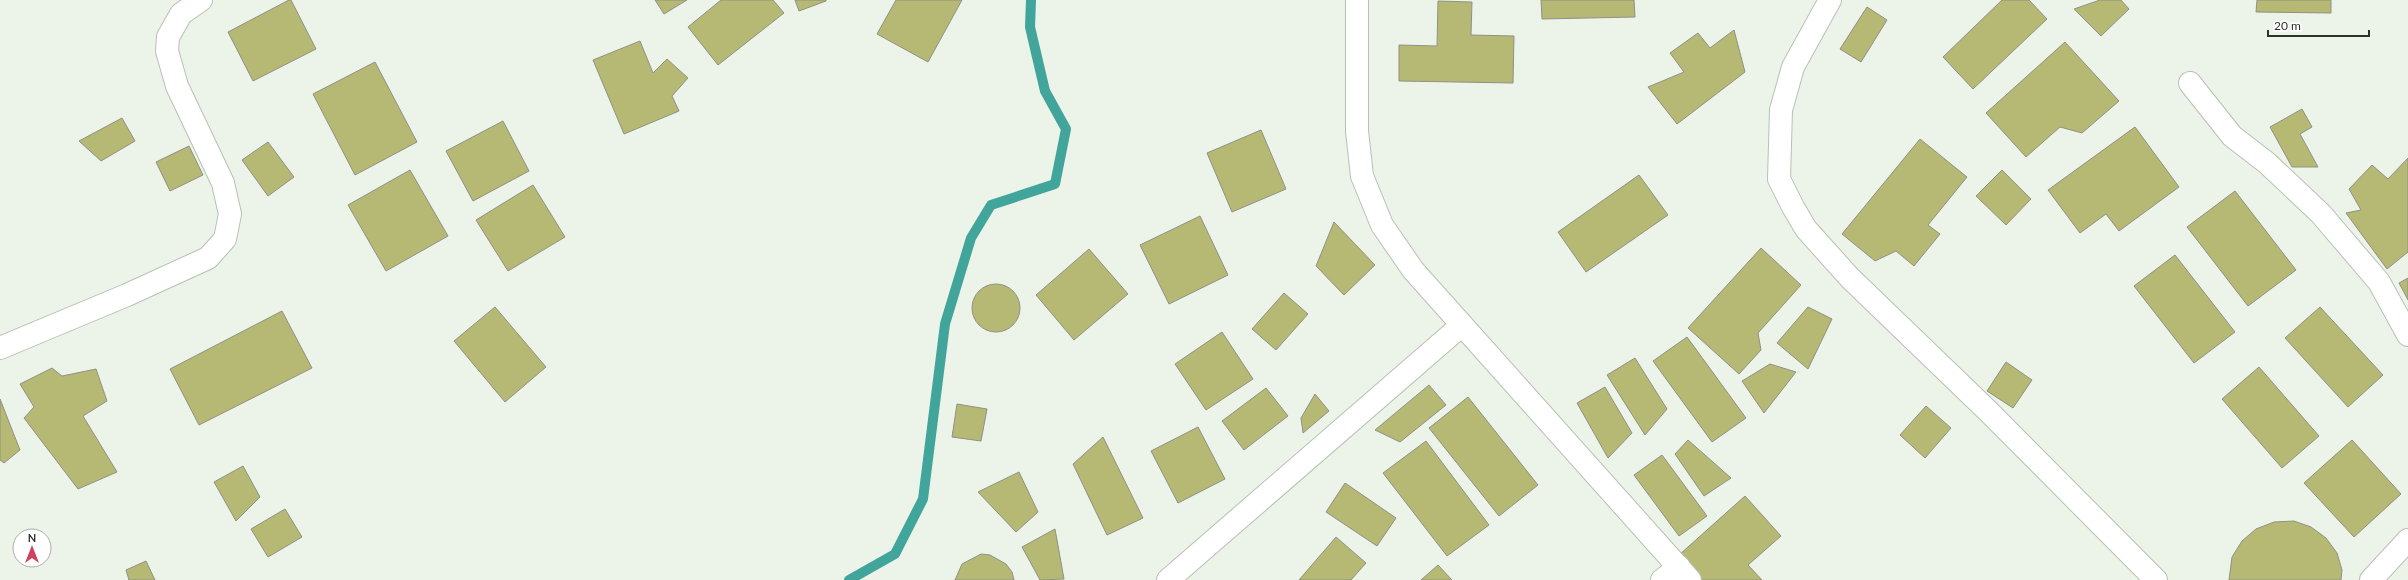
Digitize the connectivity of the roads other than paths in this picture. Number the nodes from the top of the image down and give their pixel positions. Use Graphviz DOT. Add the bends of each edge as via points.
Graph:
graph roads {
  1 [pos="201,0"];
  2 [pos="1357,0"];
  3 [pos="1830,0"];
  4 [pos="2190,83"];
  5 [pos="1462,325"];
  6 [pos="2408,335"];
  7 [pos="0,348"];
  8 [pos="2408,540"];
  9 [pos="1677,576"];
  10 [pos="1168,580"];
  11 [pos="2156,580"];
  12 [pos="2371,580"];
  1 -- 7 [label="street" via="182,14 168,37 167,50 177,86 223,183 230,214 225,240 208,258"];
  2 -- 5 [label="street" via="1357,131 1362,176 1382,225 1413,270"];
  3 -- 11 [label="street" via="1792,67 1781,110 1779,179 1792,206 1806,229 1850,278 1988,411"];
  4 -- 6 [label="street" via="2232,136 2267,163 2321,214 2379,282"];
  5 -- 9 [label="street"];
  5 -- 10 [label="street"];
  8 -- 12 [label="street"];
}
